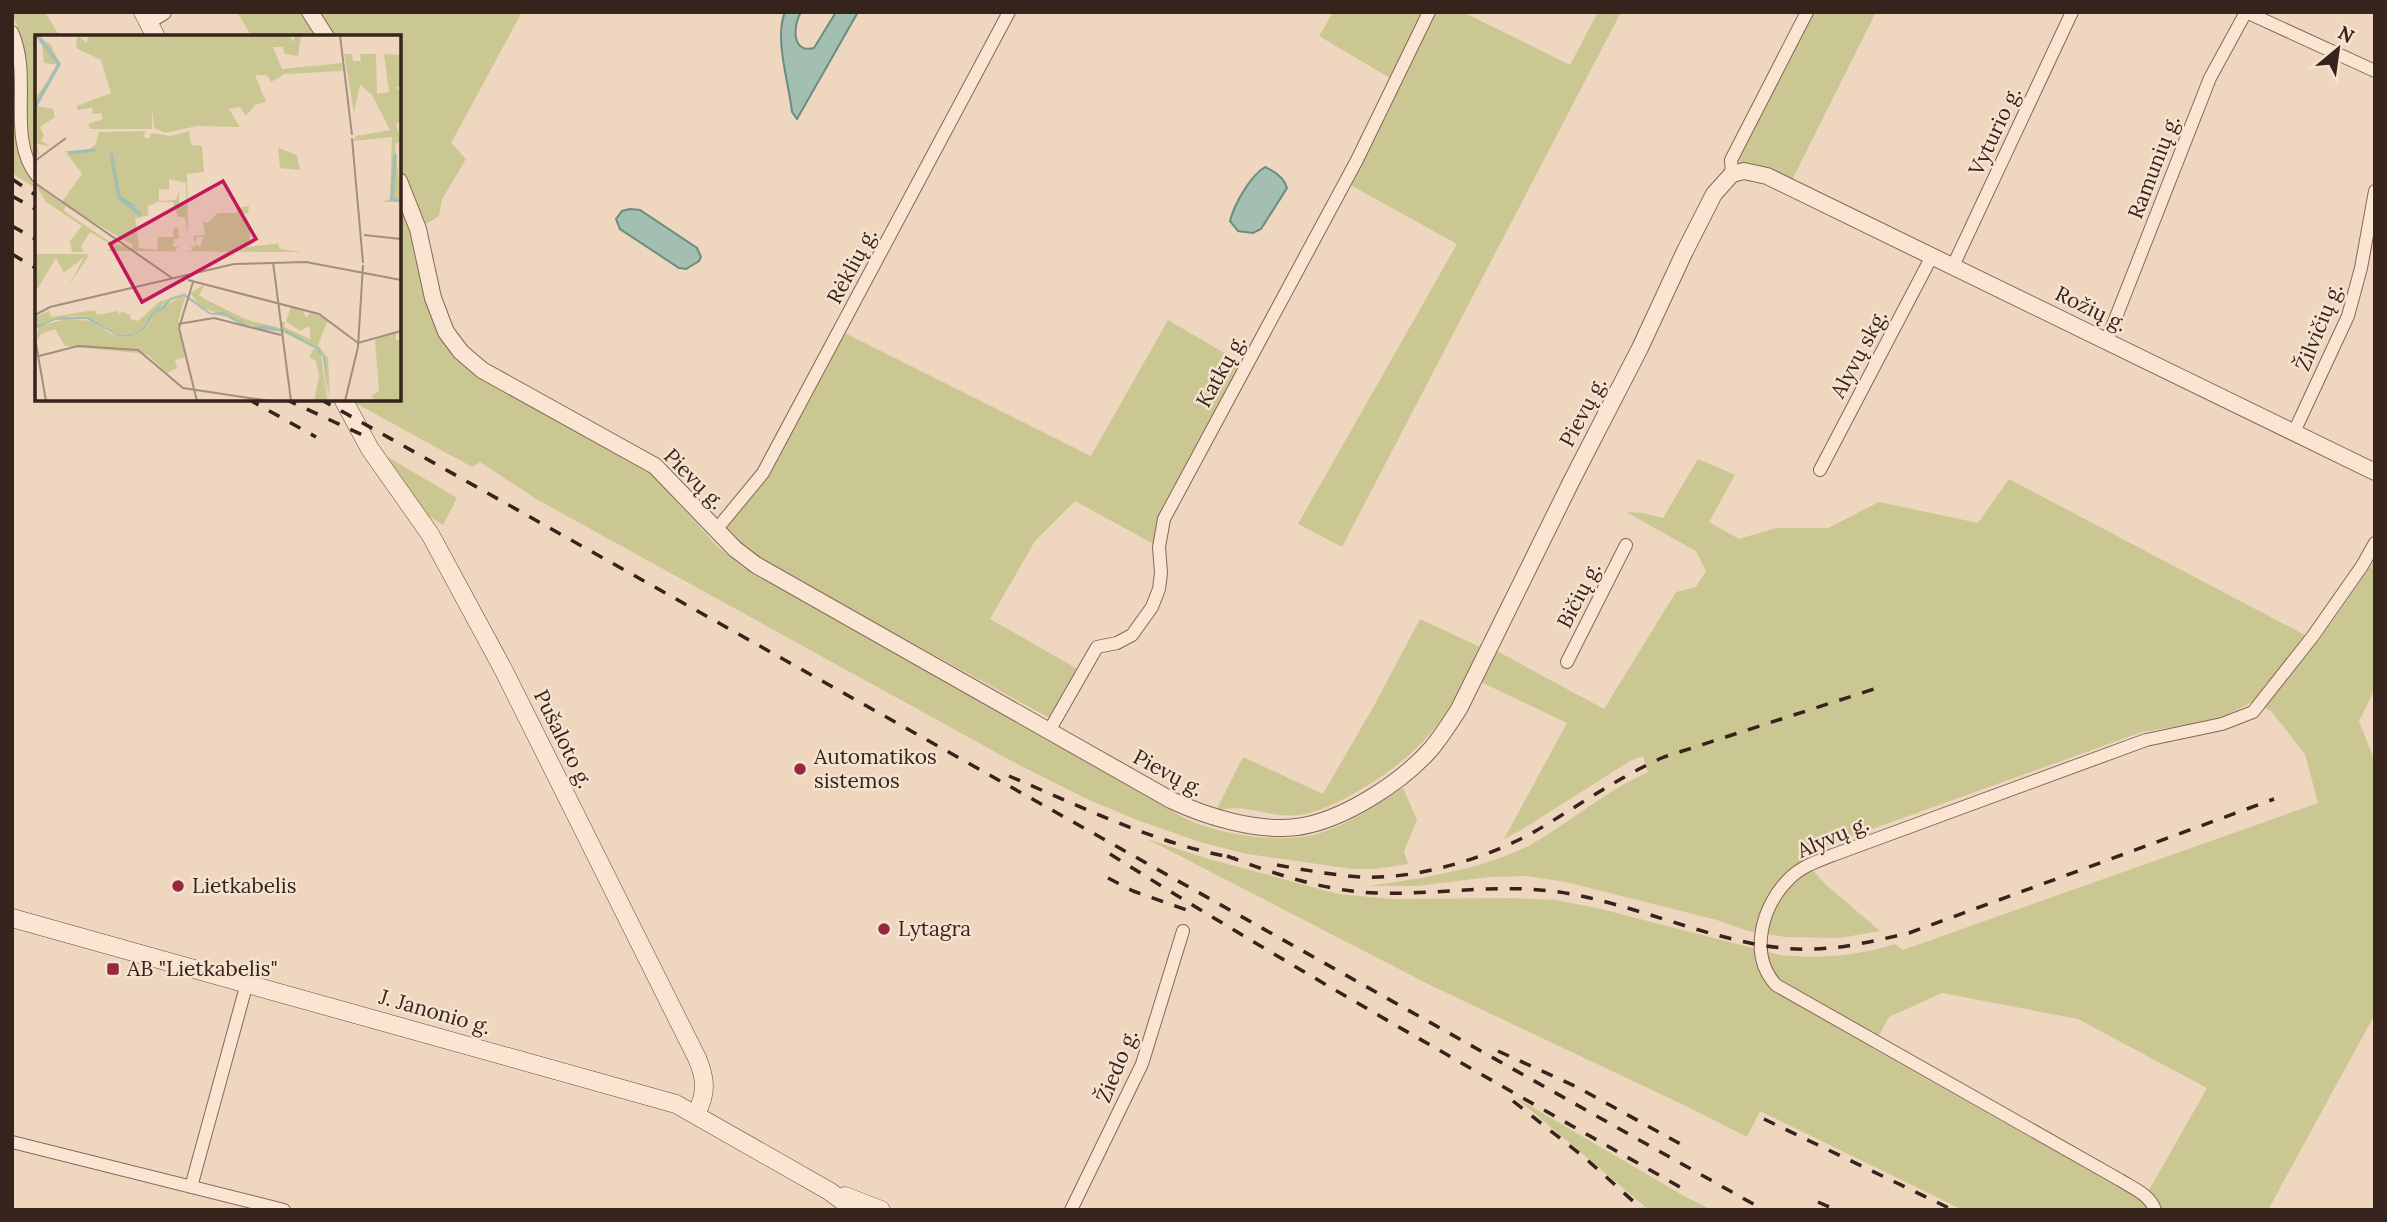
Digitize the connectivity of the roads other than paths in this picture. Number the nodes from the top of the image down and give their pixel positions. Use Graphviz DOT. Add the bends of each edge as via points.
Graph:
graph roads {
  1 [pos="310,12"];
  2 [pos="1009,12"];
  3 [pos="1429,12"];
  4 [pos="1807,12"];
  5 [pos="2072,12"];
  6 [pos="2246,12"];
  7 [pos="12,32"];
  8 [pos="325,35"];
  9 [pos="2375,71"];
  10 [pos="35,172"];
  11 [pos="1732,174"];
  12 [pos="401,186"];
  13 [pos="2375,191"];
  14 [pos="1932,256"];
  15 [pos="1953,265"];
  16 [pos="2107,340"];
  17 [pos="344,401"];
  18 [pos="2294,432"];
  19 [pos="1820,470"];
  20 [pos="2375,472"];
  21 [pos="716,530"];
  22 [pos="2375,543"];
  23 [pos="1626,545"];
  24 [pos="1567,662"];
  25 [pos="1049,731"];
  26 [pos="12,918"];
  27 [pos="1183,931"];
  28 [pos="247,983"];
  29 [pos="696,1114"];
  30 [pos="12,1142"];
  31 [pos="191,1186"];
  32 [pos="829,1191"];
  33 [pos="284,1210"];
  34 [pos="855,1210"];
  35 [pos="881,1210"];
  36 [pos="1071,1210"];
  37 [pos="2155,1210"];
  1 -- 8 [label="street"];
  2 -- 21 [label="street, Rėklių g." via="763,473"];
  3 -- 25 [label="street, Katkų g." via="1357,160 1164,519 1159,589 1152,607 1132,635 1097,647"];
  4 -- 11 [label="street" via="1731,160"];
  5 -- 15 [label="street, Vyturio g."];
  6 -- 9 [label="street"];
  6 -- 16 [label="street, Ramunių g." via="2210,78"];
  7 -- 10 [label="street" via="21,61 22,139"];
  11 -- 14 [label="street, Rožių g." via="1756,172"];
  11 -- 25 [label="street, Pievų g." via="1714,194 1459,709 1430,750 1404,774 1330,817 1295,827 1274,827 1200,814"];
  12 -- 21 [label="street, Pievų g." via="418,229 438,312 461,352 504,384 656,466"];
  13 -- 18 [label="street, Žilvičių g." via="2348,316"];
  14 -- 15 [label="street, Rožių g."];
  14 -- 19 [label="street, Alyvų skg."];
  15 -- 16 [label="street, Rožių g."];
  16 -- 18 [label="street, Rožių g."];
  17 -- 29 [label="main road, Pušaloto g." via="370,449 430,534 485,636 697,1058 706,1090"];
  18 -- 20 [label="street, Rožių g."];
  21 -- 25 [label="street, Pievų g." via="756,565"];
  22 -- 37 [label="street, Alyvų g." via="2314,636 2253,712 2222,724 2146,740 1802,868 1770,905 1762,925 1762,963 1776,985 2120,1181 2145,1196"];
  23 -- 24 [label="street, Bičių g."];
  26 -- 28 [label="main road, J. Janonio g."];
  27 -- 36 [label="street, Žiedo g." via="1142,1064"];
  28 -- 29 [label="main road, J. Janonio g." via="661,1099"];
  28 -- 31 [label="street"];
  29 -- 32 [label="main road, J. Janonio g."];
  30 -- 31 [label="street"];
  31 -- 33 [label="street"];
  32 -- 34 [label="main road, J. Janonio g."];
  32 -- 35 [label="main road, J. Janonio g."];
}
